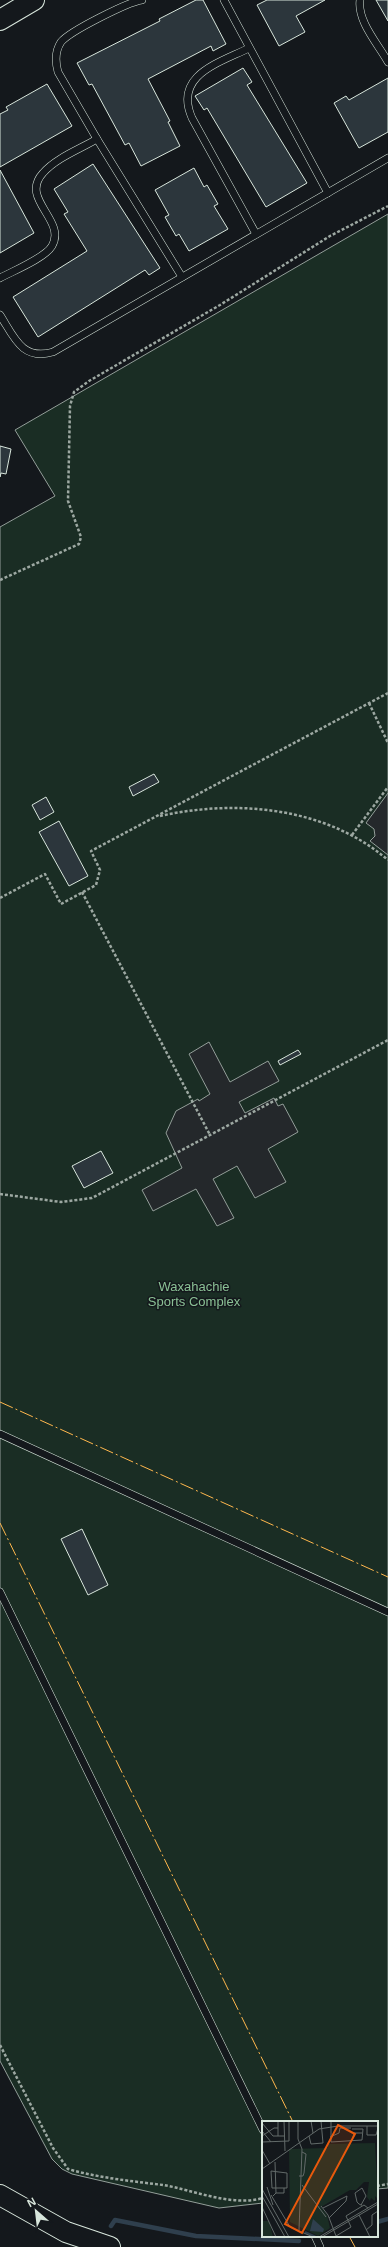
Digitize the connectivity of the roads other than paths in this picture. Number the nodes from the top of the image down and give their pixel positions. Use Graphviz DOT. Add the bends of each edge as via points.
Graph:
graph roads {
  1 [pos="34,0"];
  2 [pos="142,0"];
  3 [pos="224,0"];
  4 [pos="360,0"];
  5 [pos="0,20"];
  6 [pos="249,48"];
  7 [pos="388,62"];
  8 [pos="97,139"];
  9 [pos="388,158"];
  10 [pos="328,193"];
  11 [pos="256,234"];
  12 [pos="182,276"];
  13 [pos="0,278"];
  14 [pos="0,315"];
  15 [pos="0,1434"];
  16 [pos="0,1592"];
  17 [pos="388,1612"];
  18 [pos="262,2128"];
  19 [pos="0,2196"];
  20 [pos="315,2237"];
  21 [pos="110,2247"];
  22 [pos="320,2247"];
  1 -- 5 [label="main road"];
  2 -- 8 [label="lane" via="127,4 68,36 62,41 56,54 58,72"];
  3 -- 6 [label="lane"];
  4 -- 7 [label="lane" via="360,12 364,22"];
  6 -- 10 [label="lane"];
  6 -- 11 [label="lane" via="199,74 188,88 186,101 192,118"];
  8 -- 12 [label="lane"];
  8 -- 13 [label="lane" via="42,174 36,185 36,193 53,226 54,240 46,252"];
  9 -- 10 [label="lane"];
  10 -- 11 [label="lane"];
  11 -- 12 [label="lane"];
  12 -- 14 [label="lane" via="53,352 45,354 34,354 22,348"];
  15 -- 17 [label="lane"];
  16 -- 18 [label="lane"];
  19 -- 21 [label="main road" via="66,2232"];
  20 -- 22 [label="lane"];
}
